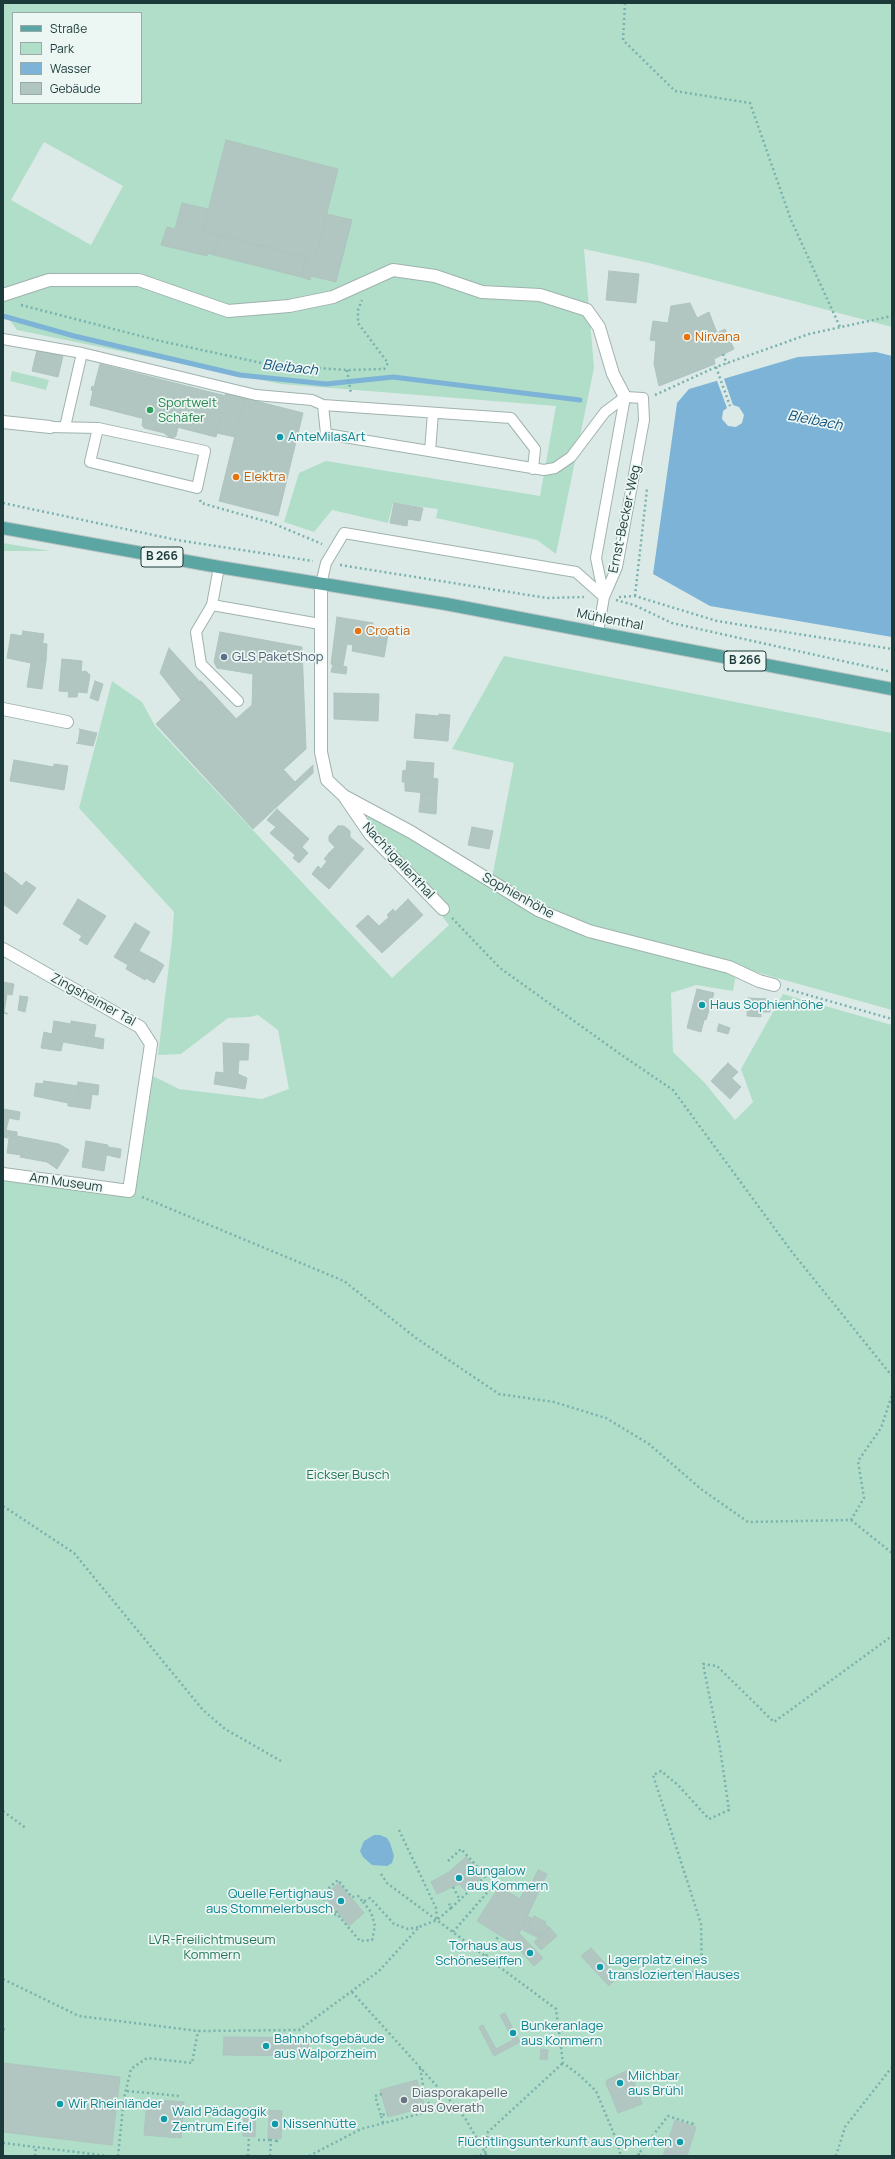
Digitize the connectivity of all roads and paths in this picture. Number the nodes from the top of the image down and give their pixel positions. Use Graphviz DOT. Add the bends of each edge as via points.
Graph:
graph roads {
  1 [pos="625,3"];
  2 [pos="371,280"];
  3 [pos="3,295"];
  4 [pos="16,302"];
  5 [pos="892,316"];
  6 [pos="840,327"];
  7 [pos="3,339"];
  8 [pos="82,353"];
  9 [pos="723,354"];
  10 [pos="727,364"];
  11 [pos="716,367"];
  12 [pos="347,370"];
  13 [pos="350,392"];
  14 [pos="625,397"];
  15 [pos="658,401"];
  16 [pos="323,405"];
  17 [pos="730,406"];
  18 [pos="433,413"];
  19 [pos="3,422"];
  20 [pos="50,427"];
  21 [pos="65,427"];
  22 [pos="98,428"];
  23 [pos="430,451"];
  24 [pos="533,468"];
  25 [pos="647,487"];
  26 [pos="197,488"];
  27 [pos="3,503"];
  28 [pos="3,528"];
  29 [pos="312,540"];
  30 [pos="326,563"];
  31 [pos="219,567"];
  32 [pos="321,584"];
  33 [pos="604,597"];
  34 [pos="212,605"];
  35 [pos="320,624"];
  36 [pos="598,632"];
  37 [pos="892,649"];
  38 [pos="892,672"];
  39 [pos="892,689"];
  40 [pos="238,701"];
  41 [pos="3,709"];
  42 [pos="67,722"];
  43 [pos="344,796"];
  44 [pos="443,909"];
  45 [pos="3,949"];
  46 [pos="774,985"];
  47 [pos="892,1019"];
  48 [pos="3,1174"];
  49 [pos="129,1191"];
  50 [pos="892,1376"];
  51 [pos="892,1395"];
  52 [pos="3,1506"];
  53 [pos="851,1520"];
  54 [pos="892,1553"];
  55 [pos="892,1636"];
  56 [pos="281,1761"];
  57 [pos="3,1811"];
  58 [pos="27,1829"];
  59 [pos="399,1830"];
  60 [pos="448,1861"];
  61 [pos="381,1874"];
  62 [pos="498,1880"];
  63 [pos="453,1887"];
  64 [pos="460,1900"];
  65 [pos="363,1902"];
  66 [pos="449,1904"];
  67 [pos="451,1908"];
  68 [pos="437,1920"];
  69 [pos="419,1927"];
  70 [pos="453,1932"];
  71 [pos="499,1935"];
  72 [pos="486,1956"];
  73 [pos="686,1971"];
  74 [pos="3,1979"];
  75 [pos="352,1992"];
  76 [pos="198,2031"];
  77 [pos="563,2063"];
  78 [pos="420,2067"];
  79 [pos="892,2067"];
  80 [pos="127,2090"];
  81 [pos="382,2094"];
  82 [pos="180,2096"];
  83 [pos="454,2105"];
  84 [pos="431,2110"];
  85 [pos="388,2114"];
  86 [pos="381,2115"];
  87 [pos="383,2123"];
  88 [pos="692,2126"];
  89 [pos="249,2136"];
  90 [pos="258,2140"];
  91 [pos="271,2140"];
  92 [pos="280,2141"];
  93 [pos="3,2143"];
  94 [pos="36,2147"];
  95 [pos="487,2155"];
  96 [pos="638,2155"];
  97 [pos="35,2156"];
  98 [pos="108,2156"];
  99 [pos="118,2156"];
  100 [pos="246,2156"];
  101 [pos="251,2156"];
  102 [pos="270,2156"];
  103 [pos="309,2156"];
  104 [pos="475,2156"];
  105 [pos="621,2156"];
  106 [pos="644,2156"];
  107 [pos="836,2156"];
  1 -- 6 [label="path" via="623,40 675,91 750,103 791,220"];
  2 -- 3 [label="street" via="333,296 289,306 228,311 139,280 48,280"];
  2 -- 12 [label="path" via="358,310 358,323 388,363 384,369"];
  2 -- 14 [label="street" via="393,270 428,274 482,292 540,295 588,310 599,327 613,374"];
  4 -- 12 [label="path" via="156,340 271,365"];
  5 -- 6 [label="path"];
  6 -- 10 [label="path" via="809,334"];
  7 -- 8 [label="lane"];
  8 -- 16 [label="lane" via="256,395 312,400"];
  8 -- 21 [label="lane"];
  9 -- 10 [label="path"];
  10 -- 11 [label="path"];
  11 -- 15 [label="path" via="660,394"];
  11 -- 17 [label="path"];
  12 -- 13 [label="path"];
  14 -- 24 [label="lane" via="605,412 572,457 555,468"];
  14 -- 33 [label="lane, Ernst-Becker-Weg" via="596,558"];
  14 -- 33 [label="lane, Ernst-Becker-Weg" via="643,398 644,420 617,567"];
  16 -- 18 [label="lane"];
  16 -- 23 [label="lane" via="326,434"];
  18 -- 23 [label="lane"];
  18 -- 24 [label="lane" via="511,418 535,449"];
  19 -- 20 [label="street"];
  20 -- 21 [label="lane"];
  21 -- 22 [label="lane"];
  22 -- 26 [label="lane" via="90,462"];
  22 -- 26 [label="lane" via="205,451"];
  23 -- 24 [label="lane"];
  25 -- 37 [label="path" via="635,596 716,621"];
  26 -- 29 [label="path" via="201,503 272,523"];
  27 -- 30 [label="path" via="177,540"];
  28 -- 31 [label="main road, B 266"];
  30 -- 32 [label="lane"];
  30 -- 33 [label="path" via="546,598"];
  30 -- 33 [label="lane" via="344,532 576,572"];
  31 -- 32 [label="main road, B 266"];
  31 -- 34 [label="lane"];
  32 -- 35 [label="street, Nachtigallenthal"];
  32 -- 36 [label="main road, Mühlenthal / B 266"];
  33 -- 36 [label="lane"];
  33 -- 38 [label="path" via="634,606 672,623"];
  34 -- 35 [label="lane"];
  34 -- 40 [label="lane" via="196,632 201,664"];
  35 -- 43 [label="street, Nachtigallenthal" via="321,752 326,780"];
  36 -- 39 [label="main road, Mühlenthal / B 266"];
  41 -- 42 [label="street"];
  43 -- 44 [label="street, Nachtigallenthal" via="370,834"];
  43 -- 46 [label="street, Sophienhöhe" via="411,832 538,910 590,931 729,967"];
  44 -- 50 [label="path" via="500,968 673,1090 792,1252"];
  45 -- 49 [label="street, Zingsheimer Tal" via="140,1027 151,1044"];
  46 -- 47 [label="path"];
  48 -- 49 [label="street, Am Museum"];
  49 -- 53 [label="path" via="344,1281 416,1338 499,1394 554,1402 606,1418 649,1444 701,1489 748,1522"];
  51 -- 53 [label="path" via="881,1428 858,1461 864,1498"];
  52 -- 56 [label="path" via="74,1553 203,1710 225,1729"];
  53 -- 54 [label="path"];
  55 -- 73 [label="path" via="774,1722 717,1666 703,1664 720,1748 729,1810 709,1820 678,1785 661,1771 653,1775 701,1924 702,1974"];
  57 -- 58 [label="path"];
  59 -- 68 [label="path" via="436,1908"];
  60 -- 64 [label="path" via="461,1849 486,1876"];
  61 -- 68 [label="path" via="387,1883"];
  62 -- 70 [label="path"];
  63 -- 64 [label="path"];
  64 -- 67 [label="path"];
  65 -- 65 [label="path" via="374,1918 375,1926 372,1940 360,1941 337,1912 334,1915 322,1896 338,1880 352,1897 358,1896"];
  65 -- 69 [label="path" via="370,1898 394,1924 408,1930"];
  66 -- 67 [label="path"];
  67 -- 68 [label="path"];
  68 -- 69 [label="path"];
  68 -- 70 [label="path"];
  69 -- 75 [label="path" via="390,1961"];
  70 -- 72 [label="path"];
  71 -- 72 [label="path"];
  72 -- 77 [label="path" via="556,2009"];
  74 -- 76 [label="path" via="79,2016"];
  75 -- 76 [label="path" via="300,2030"];
  75 -- 78 [label="path"];
  76 -- 80 [label="path" via="192,2063 147,2058 131,2068"];
  77 -- 95 [label="path" via="488,2132"];
  77 -- 105 [label="path" via="596,2091"];
  78 -- 83 [label="path"];
  78 -- 84 [label="path" via="421,2085"];
  79 -- 107 [label="path" via="845,2127"];
  80 -- 82 [label="path"];
  80 -- 99 [label="path"];
  81 -- 86 [label="path" via="375,2096"];
  83 -- 84 [label="path"];
  83 -- 95 [label="path"];
  84 -- 87 [label="path"];
  85 -- 86 [label="path"];
  86 -- 87 [label="path"];
  87 -- 103 [label="path" via="361,2129"];
  88 -- 96 [label="path" via="693,2124 668,2116"];
  89 -- 100 [label="path"];
  90 -- 91 [label="path"];
  91 -- 92 [label="path"];
  91 -- 102 [label="path"];
  93 -- 94 [label="path"];
  94 -- 97 [label="path"];
  94 -- 98 [label="path"];
  95 -- 104 [label="path"];
  96 -- 106 [label="path"];
  100 -- 101 [label="path"];
}
